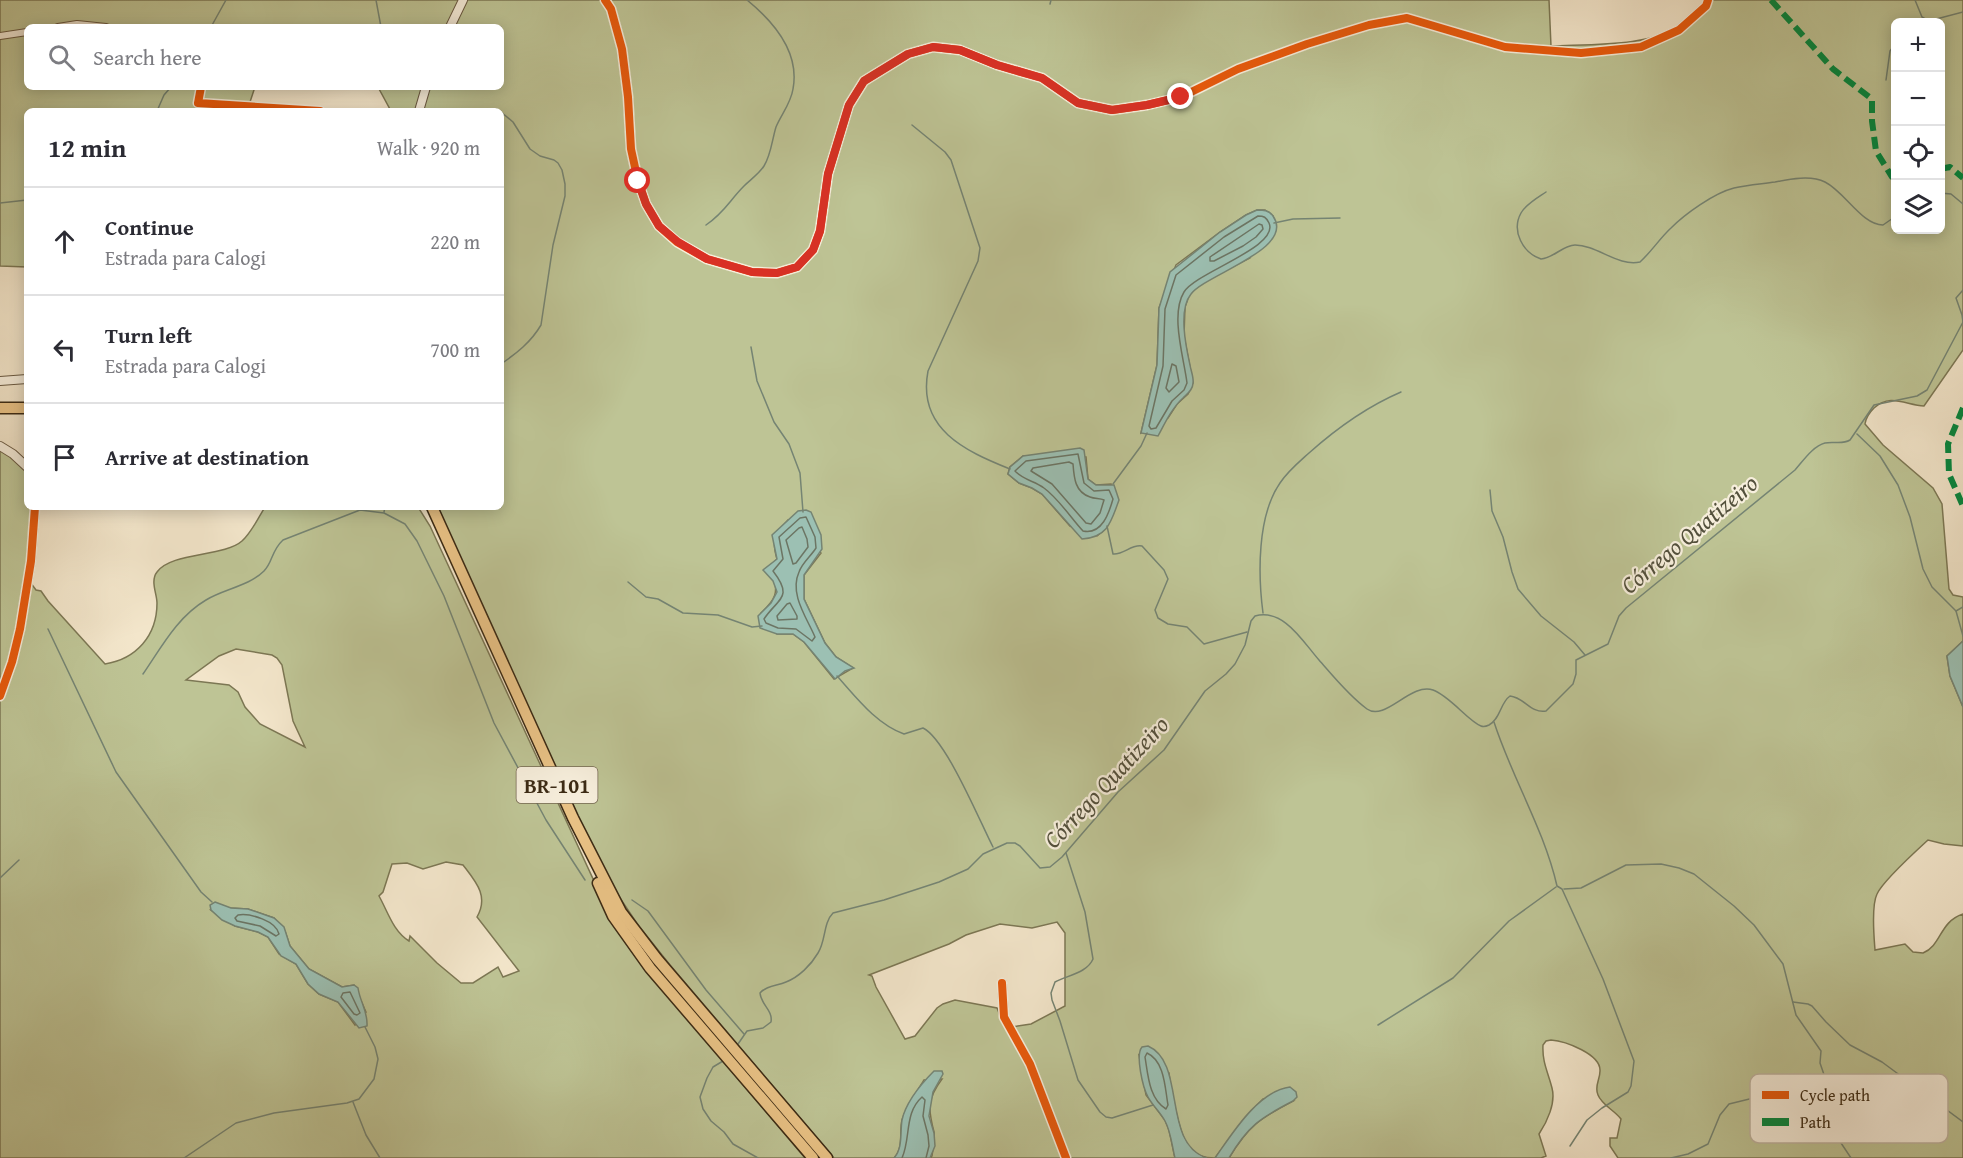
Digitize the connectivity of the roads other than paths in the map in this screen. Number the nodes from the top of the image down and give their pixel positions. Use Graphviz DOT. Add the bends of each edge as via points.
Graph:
graph roads {
  1 [pos="463,0"];
  2 [pos="605,0"];
  3 [pos="1708,0"];
  4 [pos="451,24"];
  5 [pos="24,32"];
  6 [pos="0,36"];
  7 [pos="200,90"];
  8 [pos="425,90"];
  9 [pos="274,108"];
  10 [pos="420,108"];
  11 [pos="24,379"];
  12 [pos="0,381"];
  13 [pos="0,408"];
  14 [pos="24,408"];
  15 [pos="0,415"];
  16 [pos="24,415"];
  17 [pos="0,446"];
  18 [pos="24,464"];
  19 [pos="35,510"];
  20 [pos="425,510"];
  21 [pos="433,510"];
  22 [pos="0,696"];
  23 [pos="1002,983"];
  24 [pos="740,1063"];
  25 [pos="813,1158"];
  26 [pos="827,1158"];
  27 [pos="1066,1158"];
  1 -- 4 [label="street"];
  2 -- 3 [label="street" via="622,49 631,149 638,181 659,226 707,259 752,272 777,273 797,267 813,250 820,231 828,174 849,105 864,81 908,54 933,47 960,50 1042,78 1078,103 1112,110 1181,97 1238,69 1369,25 1407,18 1505,47 1581,53 1641,47 1679,30"];
  5 -- 6 [label="street"];
  7 -- 9 [label="street" via="198,103"];
  8 -- 10 [label="street"];
  11 -- 12 [label="street"];
  13 -- 14 [label="highway"];
  15 -- 16 [label="highway"];
  17 -- 18 [label="street"];
  19 -- 22 [label="street" via="20,629"];
  20 -- 24 [label="highway, BR-101" via="613,916 650,968 715,1044"];
  21 -- 24 [label="highway, BR-101" via="602,878 621,912 725,1037"];
  23 -- 27 [label="street" via="1004,1017 1030,1064"];
  24 -- 25 [label="highway, BR-101"];
  24 -- 26 [label="highway, BR-101"];
}
